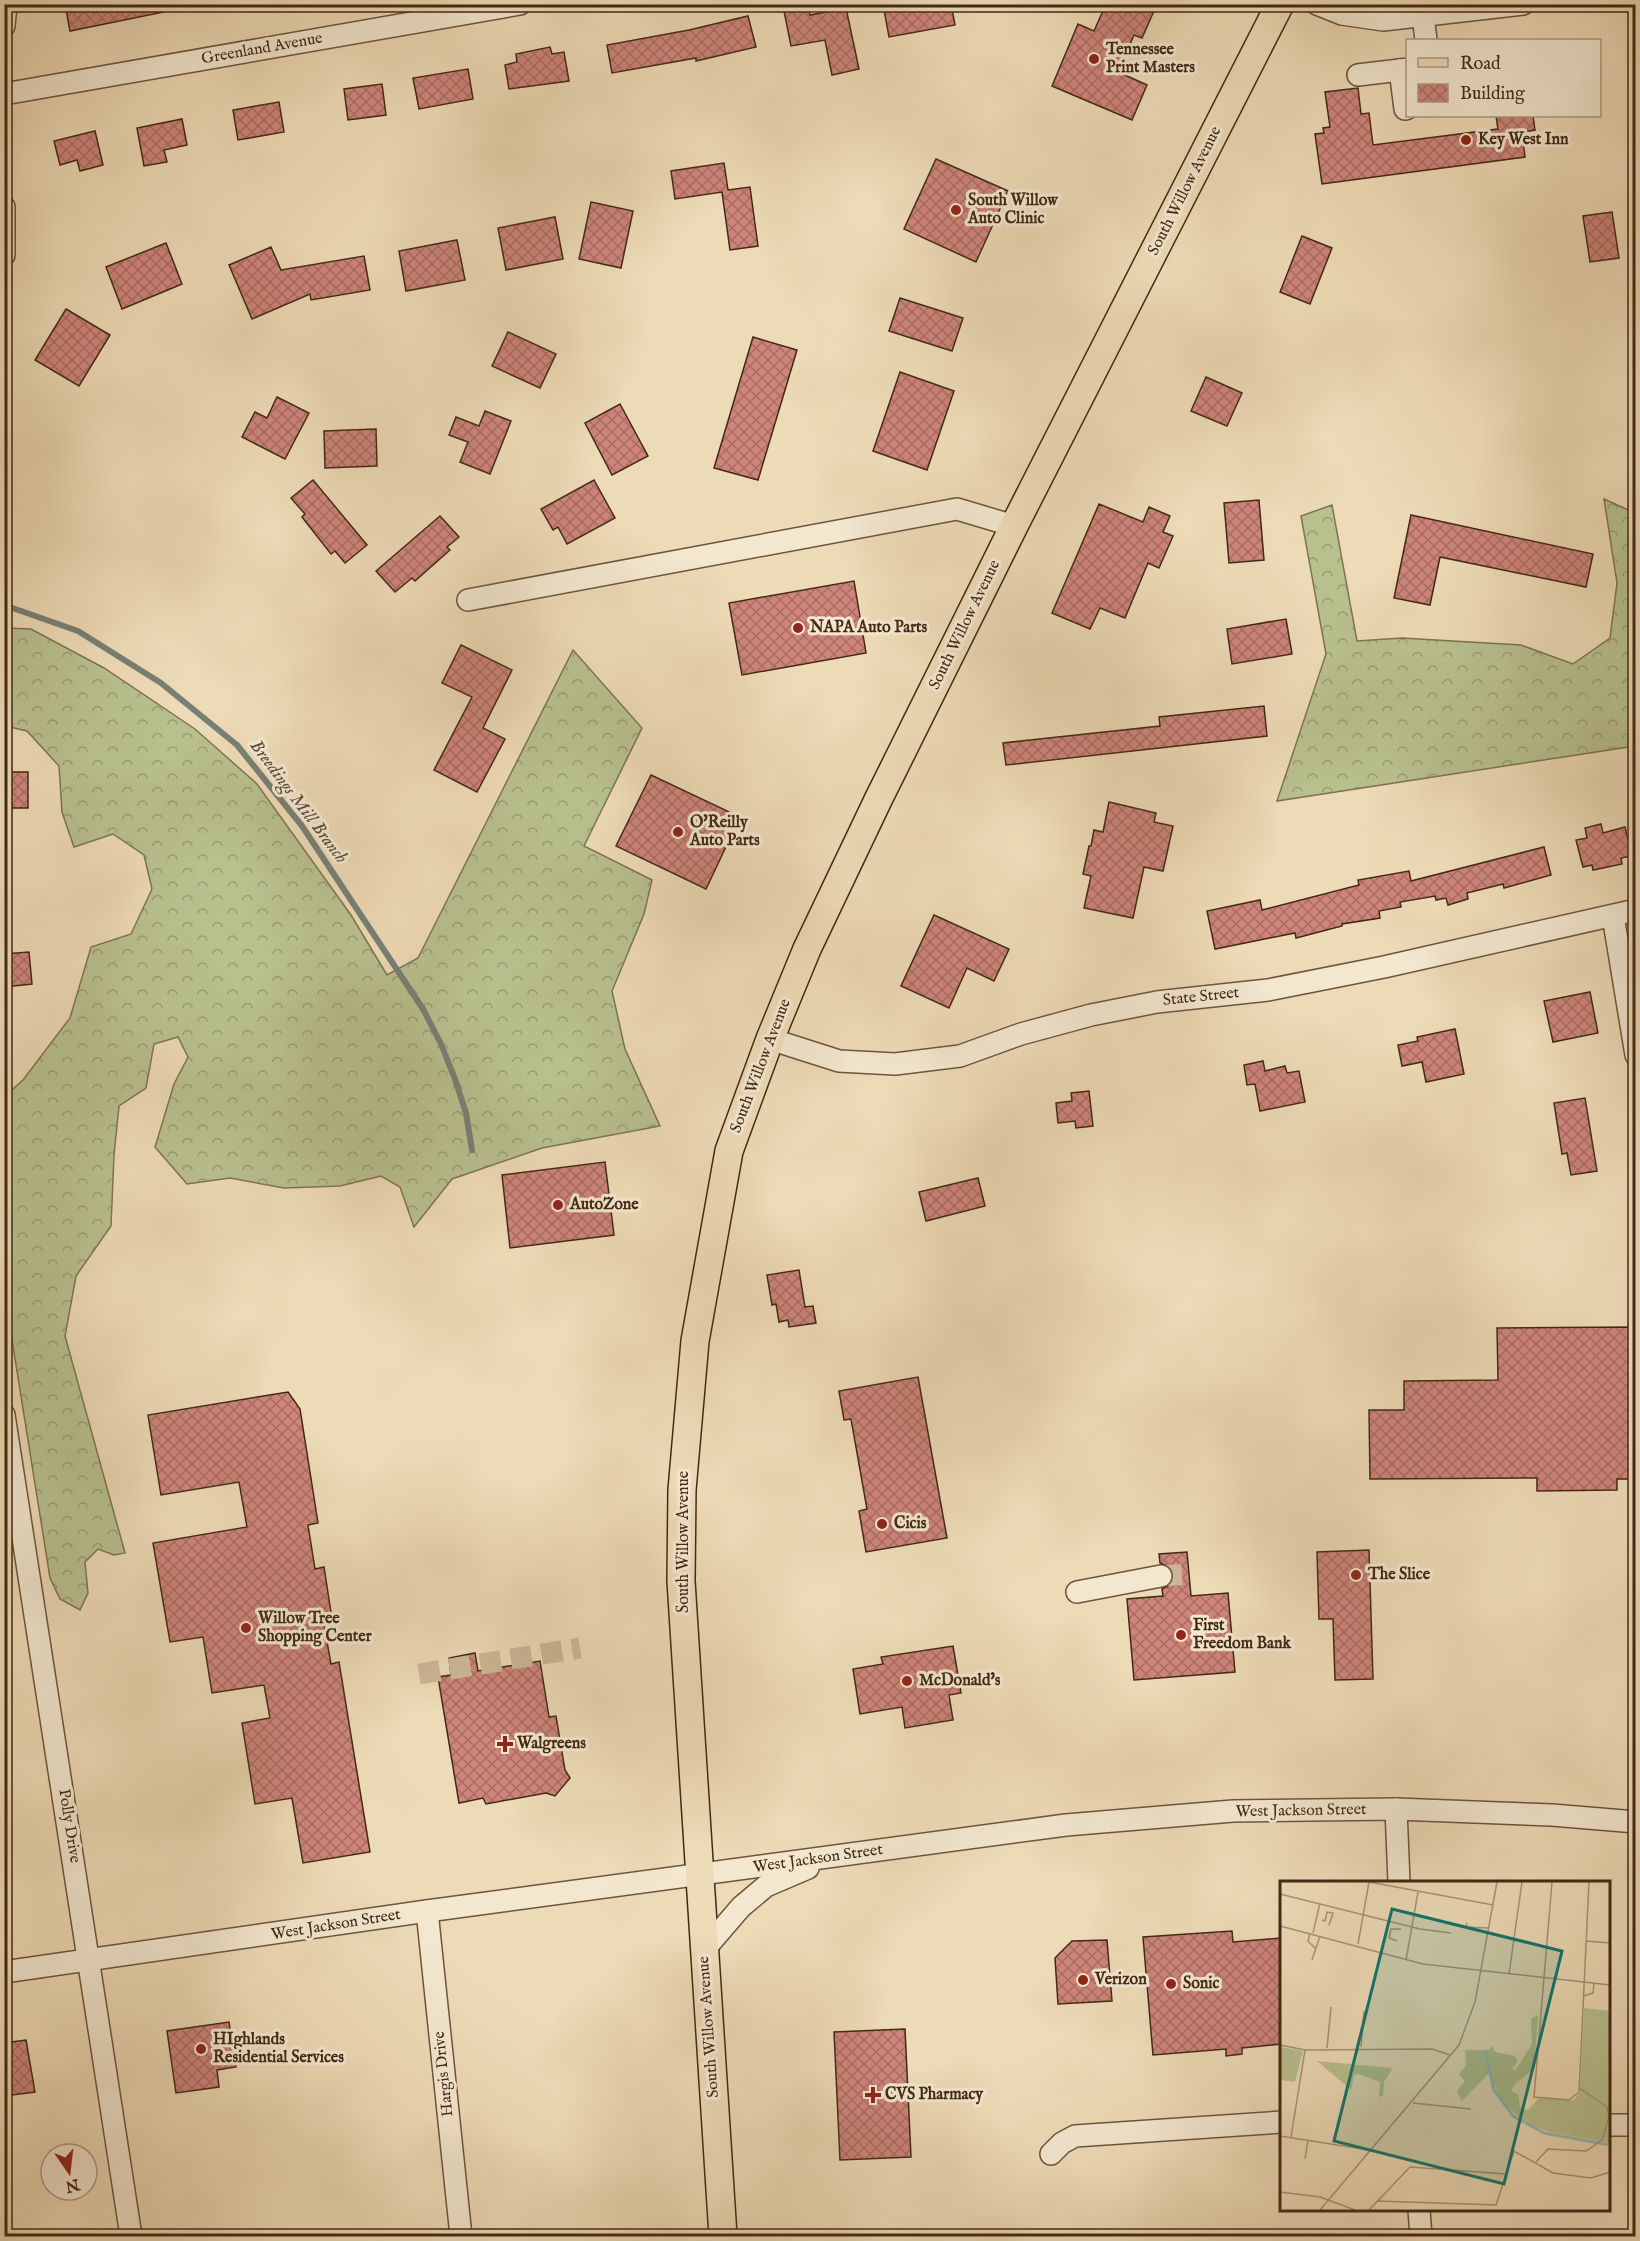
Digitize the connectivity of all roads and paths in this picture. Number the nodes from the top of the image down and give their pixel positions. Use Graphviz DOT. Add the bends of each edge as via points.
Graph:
graph roads {
  1 [pos="6,4"];
  2 [pos="520,4"];
  3 [pos="1280,4"];
  4 [pos="1317,4"];
  5 [pos="1523,4"];
  6 [pos="1423,16"];
  7 [pos="4,26"];
  8 [pos="1426,39"];
  9 [pos="1404,70"];
  10 [pos="1359,75"];
  11 [pos="4,94"];
  12 [pos="1406,108"];
  13 [pos="4,207"];
  14 [pos="4,255"];
  15 [pos="1014,526"];
  16 [pos="468,600"];
  17 [pos="1635,910"];
  18 [pos="1613,916"];
  19 [pos="770,1039"];
  20 [pos="1635,1055"];
  21 [pos="4,1415"];
  22 [pos="1161,1576"];
  23 [pos="1077,1592"];
  24 [pos="1395,1809"];
  25 [pos="1635,1822"];
  26 [pos="833,1857"];
  27 [pos="699,1875"];
  28 [pos="1399,1881"];
  29 [pos="427,1911"];
  30 [pos="704,1950"];
  31 [pos="90,1961"];
  32 [pos="4,1972"];
  33 [pos="1280,2122"];
  34 [pos="1610,2125"];
  35 [pos="1635,2125"];
  36 [pos="1051,2154"];
  37 [pos="1419,2211"];
  38 [pos="131,2236"];
  39 [pos="461,2236"];
  40 [pos="723,2236"];
  41 [pos="1421,2236"];
  1 -- 7 [label="street"];
  2 -- 11 [label="street, Greenland Avenue"];
  3 -- 15 [label="main road, South Willow Avenue"];
  4 -- 6 [label="street" via="1342,14 1383,20"];
  5 -- 6 [label="street"];
  6 -- 8 [label="street"];
  9 -- 10 [label="street"];
  9 -- 12 [label="street"];
  13 -- 14 [label="street"];
  15 -- 16 [label="street" via="957,509"];
  15 -- 19 [label="main road, South Willow Avenue" via="878,800"];
  17 -- 18 [label="street, State Street"];
  18 -- 19 [label="street, State Street" via="1279,988 1157,1002 1091,1015 960,1056 895,1064 839,1061"];
  18 -- 20 [label="street"];
  19 -- 27 [label="main road, South Willow Avenue" via="729,1151 695,1341 682,1490 681,1581"];
  21 -- 31 [label="street, Polly Drive"];
  22 -- 23 [label="street"];
  24 -- 25 [label="street, West Jackson Street"];
  24 -- 26 [label="street, West Jackson Street" via="1233,1811 1084,1824"];
  24 -- 28 [label="street"];
  26 -- 27 [label="street, West Jackson Street"];
  26 -- 30 [label="street" via="766,1886 741,1907"];
  27 -- 29 [label="street, West Jackson Street"];
  27 -- 30 [label="main road, South Willow Avenue"];
  29 -- 31 [label="street, West Jackson Street"];
  29 -- 39 [label="street, Hargis Drive"];
  30 -- 40 [label="main road, South Willow Avenue"];
  31 -- 32 [label="street, West Jackson Street"];
  31 -- 38 [label="street, Polly Drive"];
  33 -- 36 [label="street" via="1075,2136"];
  34 -- 35 [label="street"];
  37 -- 41 [label="street"];
}
